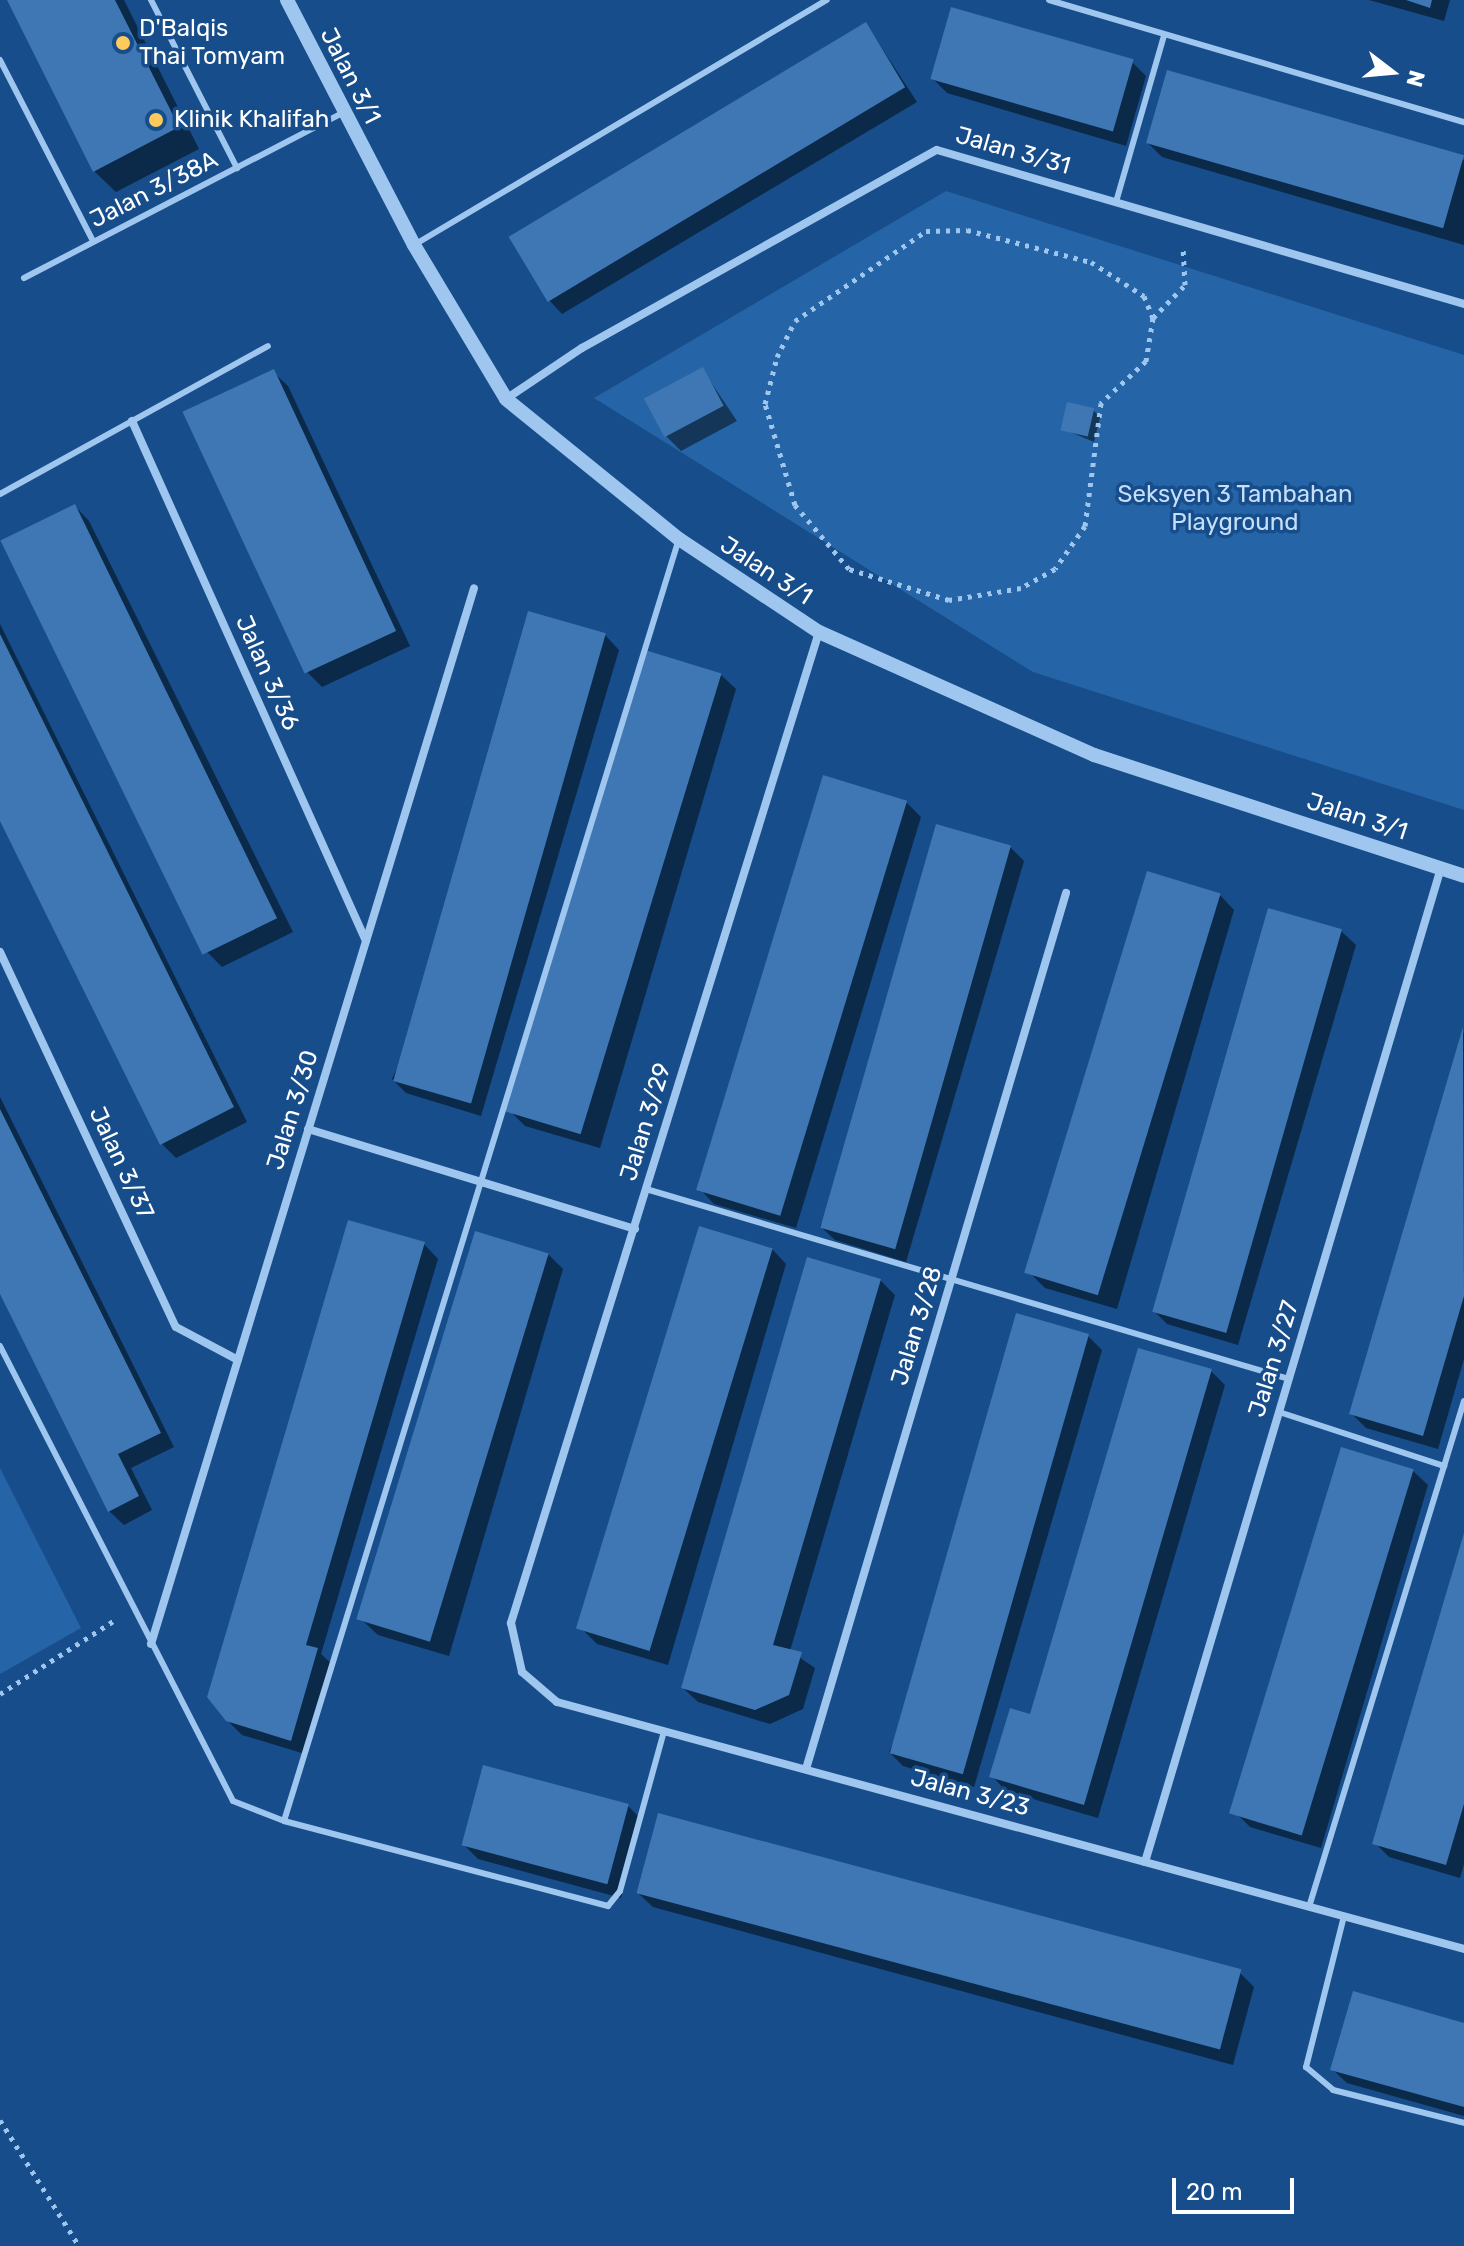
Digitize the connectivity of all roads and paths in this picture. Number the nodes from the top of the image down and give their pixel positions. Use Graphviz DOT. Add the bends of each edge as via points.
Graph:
graph roads {
  1 [pos="151,0"];
  2 [pos="287,0"];
  3 [pos="827,0"];
  4 [pos="1049,0"];
  5 [pos="1164,36"];
  6 [pos="0,60"];
  7 [pos="344,112"];
  8 [pos="1464,122"];
  9 [pos="237,168"];
  10 [pos="1116,202"];
  11 [pos="1181,221"];
  12 [pos="93,241"];
  13 [pos="414,245"];
  14 [pos="24,278"];
  15 [pos="1464,304"];
  16 [pos="1153,318"];
  17 [pos="268,346"];
  18 [pos="506,399"];
  19 [pos="132,421"];
  20 [pos="0,494"];
  21 [pos="679,539"];
  22 [pos="474,588"];
  23 [pos="819,632"];
  24 [pos="1441,868"];
  25 [pos="1464,876"];
  26 [pos="1066,893"];
  27 [pos="366,941"];
  28 [pos="0,952"];
  29 [pos="308,1129"];
  30 [pos="478,1181"];
  31 [pos="646,1189"];
  32 [pos="635,1229"];
  33 [pos="951,1279"];
  34 [pos="0,1346"];
  35 [pos="238,1360"];
  36 [pos="1289,1379"];
  37 [pos="1464,1401"];
  38 [pos="1279,1412"];
  39 [pos="1444,1466"];
  40 [pos="133,1608"];
  41 [pos="511,1623"];
  42 [pos="151,1644"];
  43 [pos="0,1694"];
  44 [pos="664,1731"];
  45 [pos="806,1769"];
  46 [pos="284,1821"];
  47 [pos="1145,1862"];
  48 [pos="1309,1907"];
  49 [pos="1344,1916"];
  50 [pos="1464,1949"];
  51 [pos="0,2120"];
  52 [pos="1464,2123"];
  53 [pos="79,2246"];
  1 -- 9 [label="lane"];
  2 -- 7 [label="street, Jalan 3/1"];
  3 -- 13 [label="lane"];
  4 -- 5 [label="lane"];
  5 -- 8 [label="lane"];
  5 -- 10 [label="lane"];
  6 -- 12 [label="lane"];
  7 -- 9 [label="lane, Jalan 3/38A"];
  7 -- 13 [label="street, Jalan 3/1"];
  9 -- 12 [label="lane, Jalan 3/38A"];
  10 -- 11 [label="street, Jalan 3/31"];
  10 -- 18 [label="street, Jalan 3/31" via="937,150 582,348"];
  11 -- 15 [label="street, Jalan 3/31"];
  11 -- 16 [label="path" via="1185,285"];
  12 -- 14 [label="lane, Jalan 3/38A"];
  13 -- 18 [label="street, Jalan 3/1"];
  16 -- 16 [label="path" via="1144,296 1091,262 967,230 926,231 795,321 777,357 765,404 795,505 849,569 949,600 1021,588 1055,569 1085,526 1101,403 1146,361"];
  17 -- 19 [label="lane"];
  18 -- 21 [label="street, Jalan 3/1"];
  19 -- 20 [label="lane"];
  19 -- 27 [label="street, Jalan 3/36"];
  21 -- 23 [label="street, Jalan 3/1"];
  21 -- 30 [label="lane"];
  22 -- 27 [label="street, Jalan 3/30"];
  23 -- 24 [label="street, Jalan 3/1" via="1094,755"];
  23 -- 31 [label="street, Jalan 3/29"];
  24 -- 25 [label="street, Jalan 3/1"];
  24 -- 36 [label="street, Jalan 3/27"];
  26 -- 33 [label="street, Jalan 3/28"];
  27 -- 29 [label="street, Jalan 3/30"];
  28 -- 35 [label="street, Jalan 3/37" via="176,1327"];
  29 -- 30 [label="street"];
  29 -- 35 [label="street, Jalan 3/30"];
  30 -- 32 [label="street"];
  30 -- 46 [label="lane"];
  31 -- 32 [label="street, Jalan 3/29"];
  31 -- 33 [label="lane"];
  32 -- 41 [label="street, Jalan 3/29"];
  33 -- 36 [label="lane"];
  33 -- 45 [label="street, Jalan 3/28"];
  34 -- 40 [label="lane"];
  35 -- 42 [label="street, Jalan 3/30"];
  36 -- 38 [label="street, Jalan 3/27"];
  37 -- 39 [label="lane"];
  38 -- 39 [label="lane"];
  38 -- 47 [label="street, Jalan 3/27"];
  39 -- 48 [label="lane"];
  40 -- 42 [label="lane"];
  40 -- 43 [label="path"];
  41 -- 44 [label="street, Jalan 3/23" via="522,1672 557,1702"];
  42 -- 46 [label="lane" via="218,1782 233,1801"];
  44 -- 45 [label="street, Jalan 3/23"];
  44 -- 46 [label="lane" via="620,1891 608,1906"];
  45 -- 47 [label="street, Jalan 3/23"];
  47 -- 48 [label="street, Jalan 3/23"];
  48 -- 49 [label="street, Jalan 3/23"];
  49 -- 50 [label="street, Jalan 3/23"];
  49 -- 52 [label="lane" via="1306,2067 1333,2090"];
  51 -- 53 [label="path"];
}
